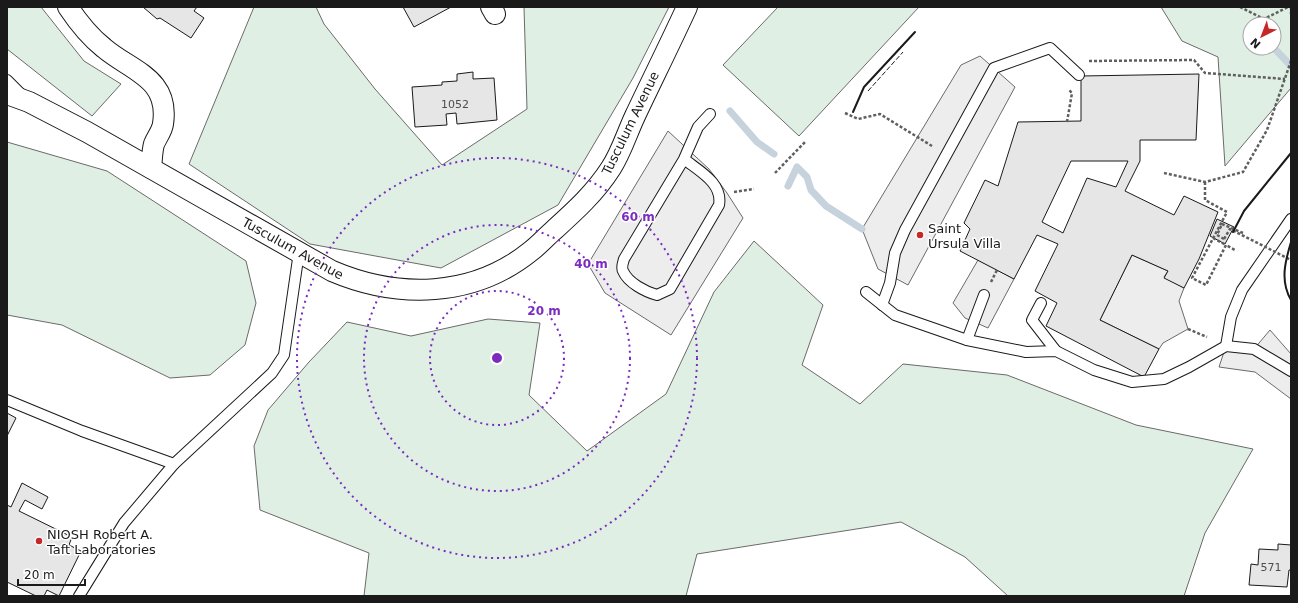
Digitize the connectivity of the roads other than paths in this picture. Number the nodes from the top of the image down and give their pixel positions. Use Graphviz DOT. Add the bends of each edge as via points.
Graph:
graph roads {
  1 [pos="68,7"];
  2 [pos="687,7"];
  3 [pos="1079,75"];
  4 [pos="7,80"];
  5 [pos="7,94"];
  6 [pos="29,102"];
  7 [pos="710,114"];
  8 [pos="684,158"];
  9 [pos="151,168"];
  10 [pos="1291,219"];
  11 [pos="299,252"];
  12 [pos="866,292"];
  13 [pos="984,295"];
  14 [pos="1041,304"];
  15 [pos="882,305"];
  16 [pos="967,340"];
  17 [pos="1226,346"];
  18 [pos="1056,351"];
  19 [pos="1291,371"];
  20 [pos="7,400"];
  21 [pos="174,464"];
  22 [pos="79,596"];
  1 -- 9 [label="street" via="80,25 104,49 134,67 156,87 162,102 163,125 154,145"];
  2 -- 11 [label="street, Tusculum Avenue" via="611,167 593,194 531,251 504,268 475,281 445,289 413,290 381,287 351,279"];
  3 -- 15 [label="lane" via="1050,48 994,68 905,230 895,253 890,283"];
  4 -- 6 [label="lane, Tusculum Avenue"];
  5 -- 6 [label="street"];
  6 -- 9 [label="street, Tusculum Avenue"];
  7 -- 8 [label="lane" via="698,126"];
  8 -- 8 [label="lane" via="622,266 623,272 630,280 649,293 657,295 670,289 719,205 717,188"];
  9 -- 11 [label="street, Tusculum Avenue"];
  10 -- 17 [label="lane" via="1242,290 1231,317"];
  11 -- 21 [label="lane" via="284,355 272,373"];
  12 -- 15 [label="lane"];
  13 -- 16 [label="lane"];
  14 -- 18 [label="lane" via="1032,320"];
  15 -- 16 [label="lane" via="895,315"];
  16 -- 18 [label="lane" via="1026,352"];
  17 -- 18 [label="lane" via="1189,368 1164,379 1132,382 1094,370"];
  17 -- 19 [label="lane" via="1254,349"];
  20 -- 21 [label="lane" via="82,431"];
  21 -- 22 [label="lane" via="124,523"];
}
